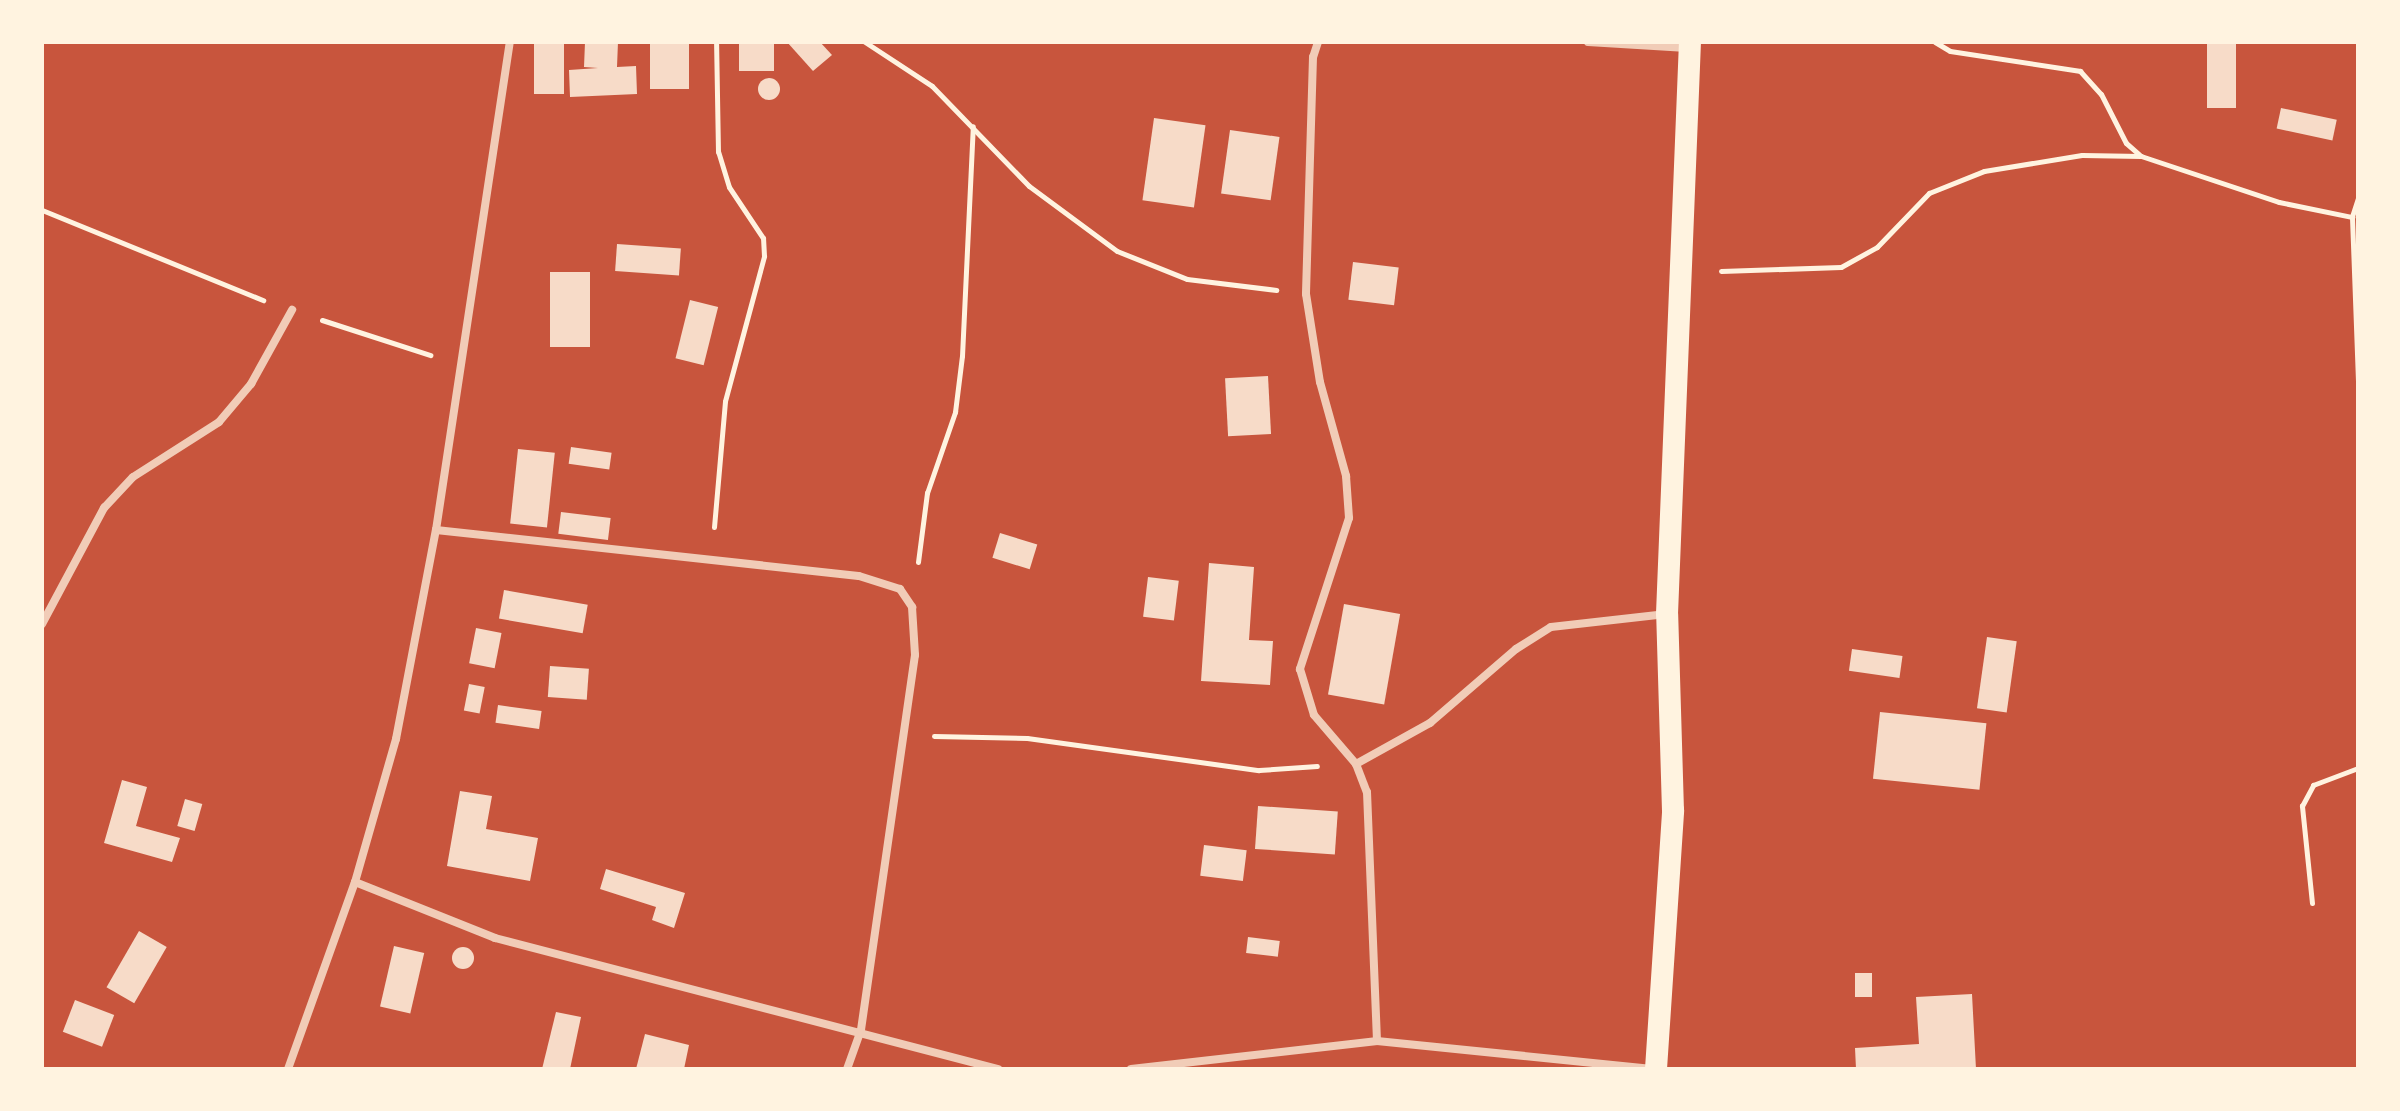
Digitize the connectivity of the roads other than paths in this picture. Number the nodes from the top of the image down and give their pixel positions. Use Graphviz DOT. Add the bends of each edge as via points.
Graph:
graph roads {
  1 [pos="510,42"];
  2 [pos="1318,42"];
  3 [pos="1588,42"];
  4 [pos="1690,45"];
  5 [pos="292,310"];
  6 [pos="436,530"];
  7 [pos="1667,614"];
  8 [pos="42,624"];
  9 [pos="1356,764"];
  10 [pos="355,882"];
  11 [pos="861,1030"];
  12 [pos="1377,1041"];
  13 [pos="288,1069"];
  14 [pos="847,1069"];
  15 [pos="998,1069"];
  16 [pos="1131,1069"];
  17 [pos="1656,1069"];
  1 -- 6 [label="street"];
  2 -- 9 [label="street" via="1313,57 1306,294 1320,382 1346,476 1349,518 1300,669 1314,715"];
  3 -- 4 [label="street"];
  4 -- 7 [label="highway"];
  5 -- 8 [label="street" via="251,384 219,422 133,477 104,508"];
  6 -- 10 [label="street" via="396,739"];
  6 -- 11 [label="street" via="859,576 900,589 912,607 915,655"];
  7 -- 9 [label="street" via="1551,627 1516,649 1430,723"];
  7 -- 17 [label="highway" via="1673,811"];
  9 -- 12 [label="street" via="1367,792 1373,851"];
  10 -- 11 [label="street" via="495,938"];
  10 -- 13 [label="street"];
  11 -- 14 [label="street"];
  11 -- 15 [label="street"];
  12 -- 16 [label="street"];
  12 -- 17 [label="street"];
}
